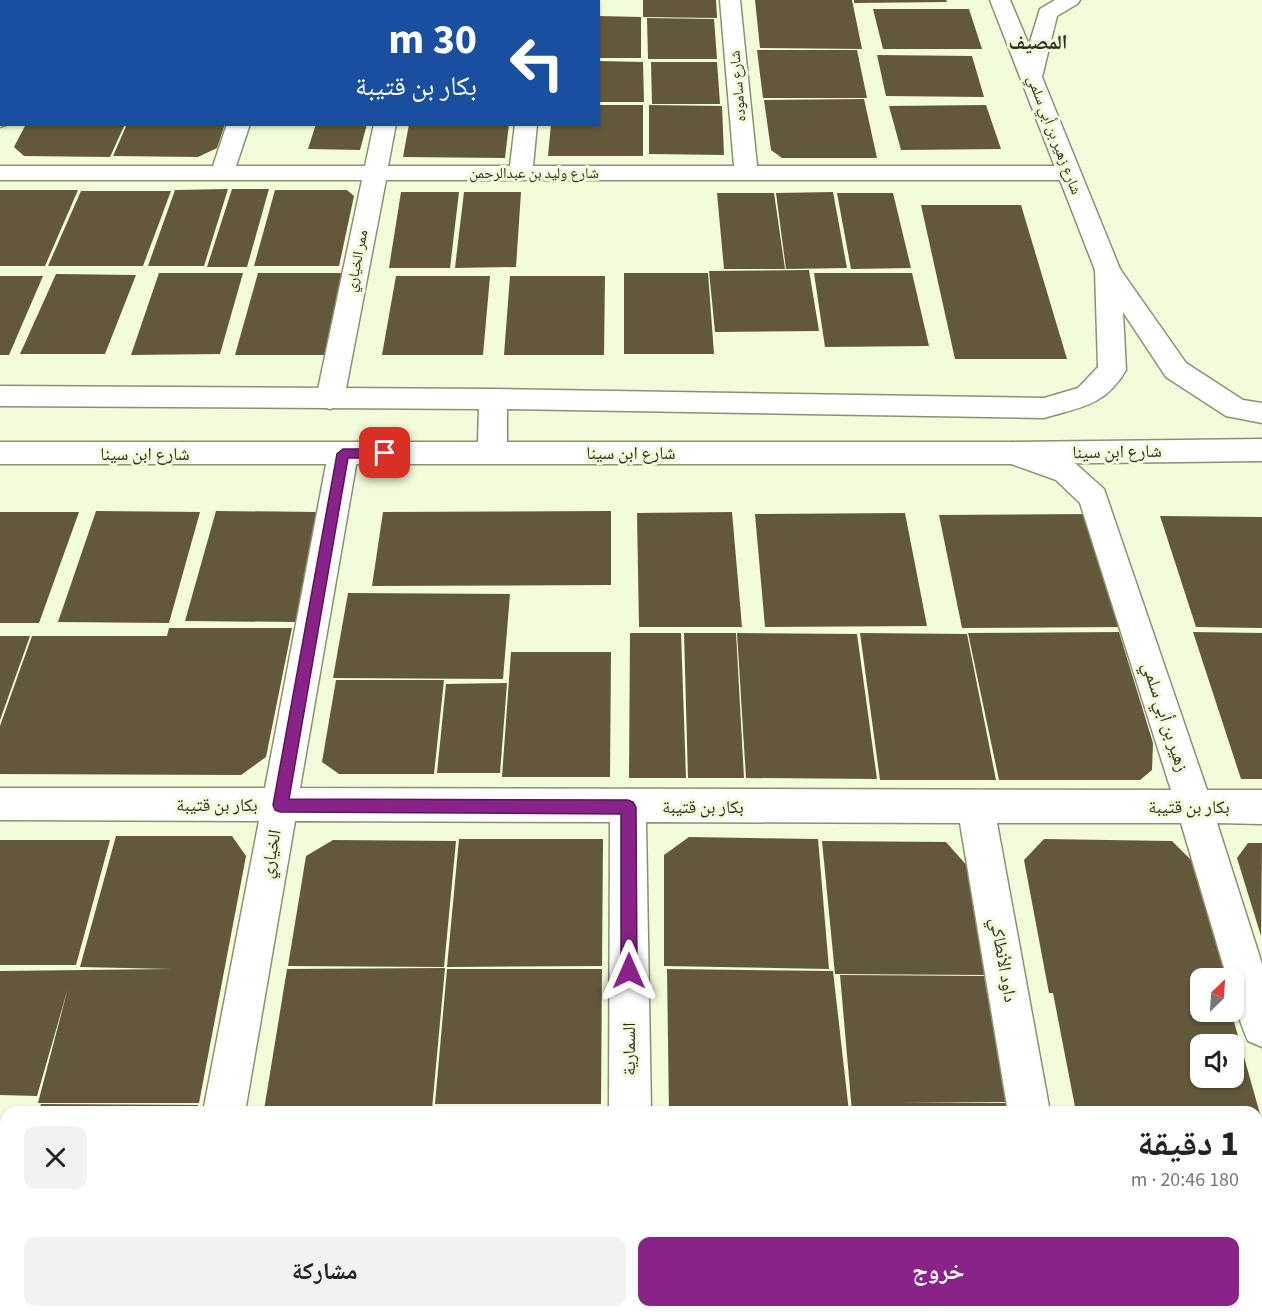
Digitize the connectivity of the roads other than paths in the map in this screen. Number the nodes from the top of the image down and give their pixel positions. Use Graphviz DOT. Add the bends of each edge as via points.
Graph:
graph roads {
  1 [pos="730,0"];
  2 [pos="1000,0"];
  3 [pos="1070,0"];
  4 [pos="1032,76"];
  5 [pos="238,126"];
  6 [pos="385,126"];
  7 [pos="526,126"];
  8 [pos="0,173"];
  9 [pos="222,173"];
  10 [pos="374,173"];
  11 [pos="521,173"];
  12 [pos="746,173"];
  13 [pos="1067,173"];
  14 [pos="1108,270"];
  15 [pos="0,396"];
  16 [pos="330,399"];
  17 [pos="493,399"];
  18 [pos="1262,413"];
  19 [pos="1262,450"];
  20 [pos="492,452"];
  21 [pos="0,453"];
  22 [pos="1013,453"];
  23 [pos="343,454"];
  24 [pos="0,804"];
  25 [pos="280,805"];
  26 [pos="1194,806"];
  27 [pos="628,807"];
  28 [pos="1262,807"];
  29 [pos="976,808"];
  30 [pos="1262,1027"];
  31 [pos="225,1106"];
  32 [pos="630,1106"];
  33 [pos="1028,1106"];
  1 -- 12 [label="street, شارع ساموده"];
  2 -- 4 [label="street, شارع زهير بن أبي سلمي"];
  3 -- 4 [label="street" via="1047,13"];
  4 -- 13 [label="street, شارع زهير بن أبي سلمي"];
  5 -- 9 [label="street"];
  6 -- 10 [label="street, ممر الخياري"];
  7 -- 11 [label="street"];
  8 -- 9 [label="street, شارع وليد بن عبدالرحمن"];
  9 -- 10 [label="street, شارع وليد بن عبدالرحمن"];
  10 -- 11 [label="street, شارع وليد بن عبدالرحمن"];
  10 -- 16 [label="street, ممر الخياري"];
  11 -- 12 [label="street, شارع وليد بن عبدالرحمن"];
  12 -- 13 [label="street, شارع وليد بن عبدالرحمن"];
  13 -- 14 [label="street, شارع زهير بن أبي سلمي"];
  14 -- 17 [label="street" via="1112,370 1088,395 1044,408"];
  14 -- 18 [label="street" via="1176,370 1236,409"];
  15 -- 16 [label="street"];
  16 -- 17 [label="street"];
  17 -- 20 [label="street"];
  19 -- 22 [label="street, شارع ابن سينا"];
  20 -- 22 [label="street, شارع ابن سينا"];
  20 -- 23 [label="street, شارع ابن سينا"];
  21 -- 23 [label="street, شارع ابن سينا"];
  22 -- 26 [label="street, زهير بن أبي سلمي" via="1066,472 1093,497"];
  23 -- 25 [label="street, الخياري"];
  24 -- 25 [label="street, بكار بن قتيبة"];
  25 -- 27 [label="street, بكار بن قتيبة"];
  25 -- 31 [label="street, الخياري"];
  26 -- 28 [label="street, بكار بن قتيبة"];
  26 -- 29 [label="street, بكار بن قتيبة"];
  26 -- 30 [label="street, زهير بن أبي سلمي"];
  27 -- 29 [label="street, بكار بن قتيبة"];
  27 -- 32 [label="street, السمارية"];
  29 -- 33 [label="street, داود الأنطاكي"];
}
